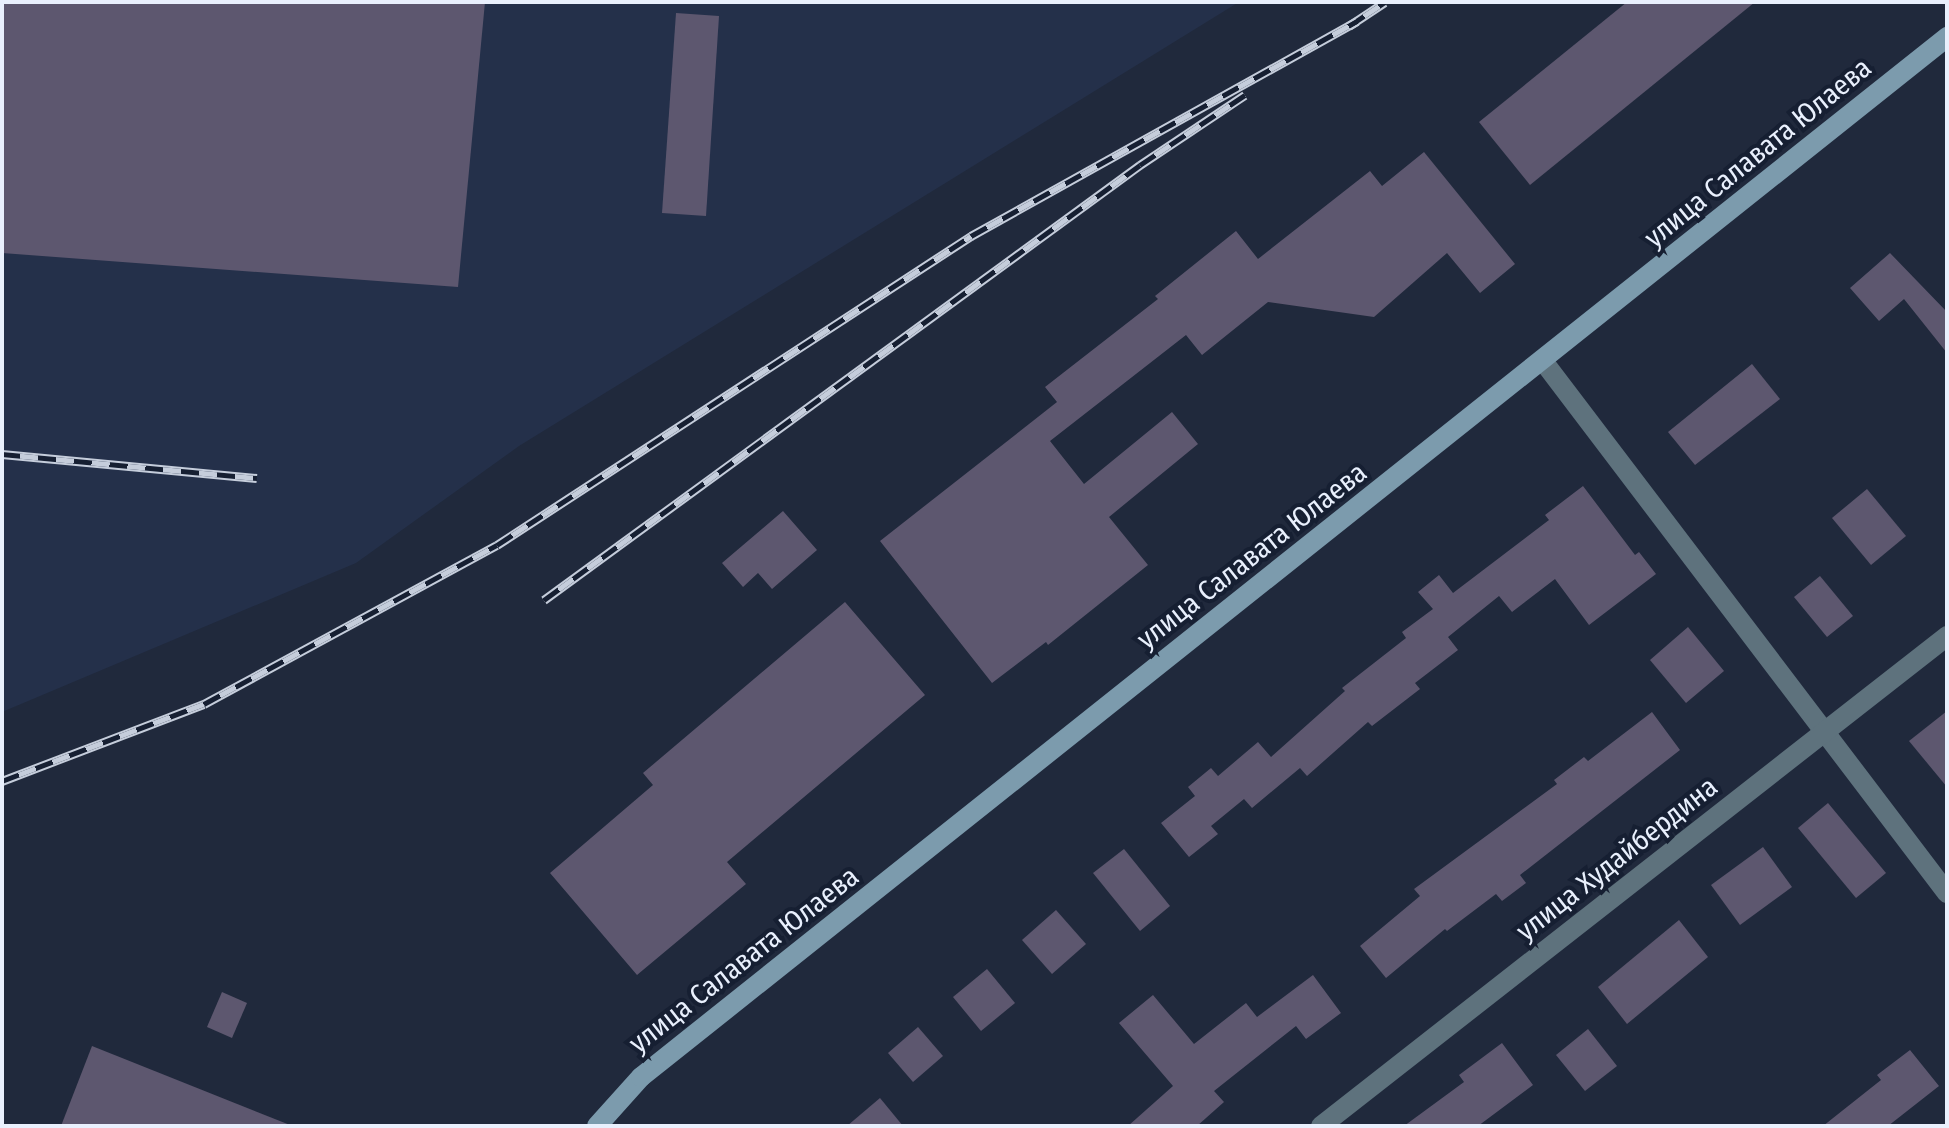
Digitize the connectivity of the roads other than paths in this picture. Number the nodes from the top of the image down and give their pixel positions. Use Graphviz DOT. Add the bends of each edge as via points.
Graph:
graph roads {
  1 [pos="1947,37"];
  2 [pos="1543,361"];
  3 [pos="1947,636"];
  4 [pos="1825,732"];
  5 [pos="1947,893"];
  6 [pos="597,1126"];
  7 [pos="1321,1126"];
  1 -- 2 [label="street, улица Салавата Юлаева"];
  2 -- 4 [label="street"];
  2 -- 6 [label="street, улица Салавата Юлаева" via="641,1077"];
  3 -- 4 [label="street, улица Худайбердина"];
  4 -- 5 [label="street"];
  4 -- 7 [label="street, улица Худайбердина"];
}
